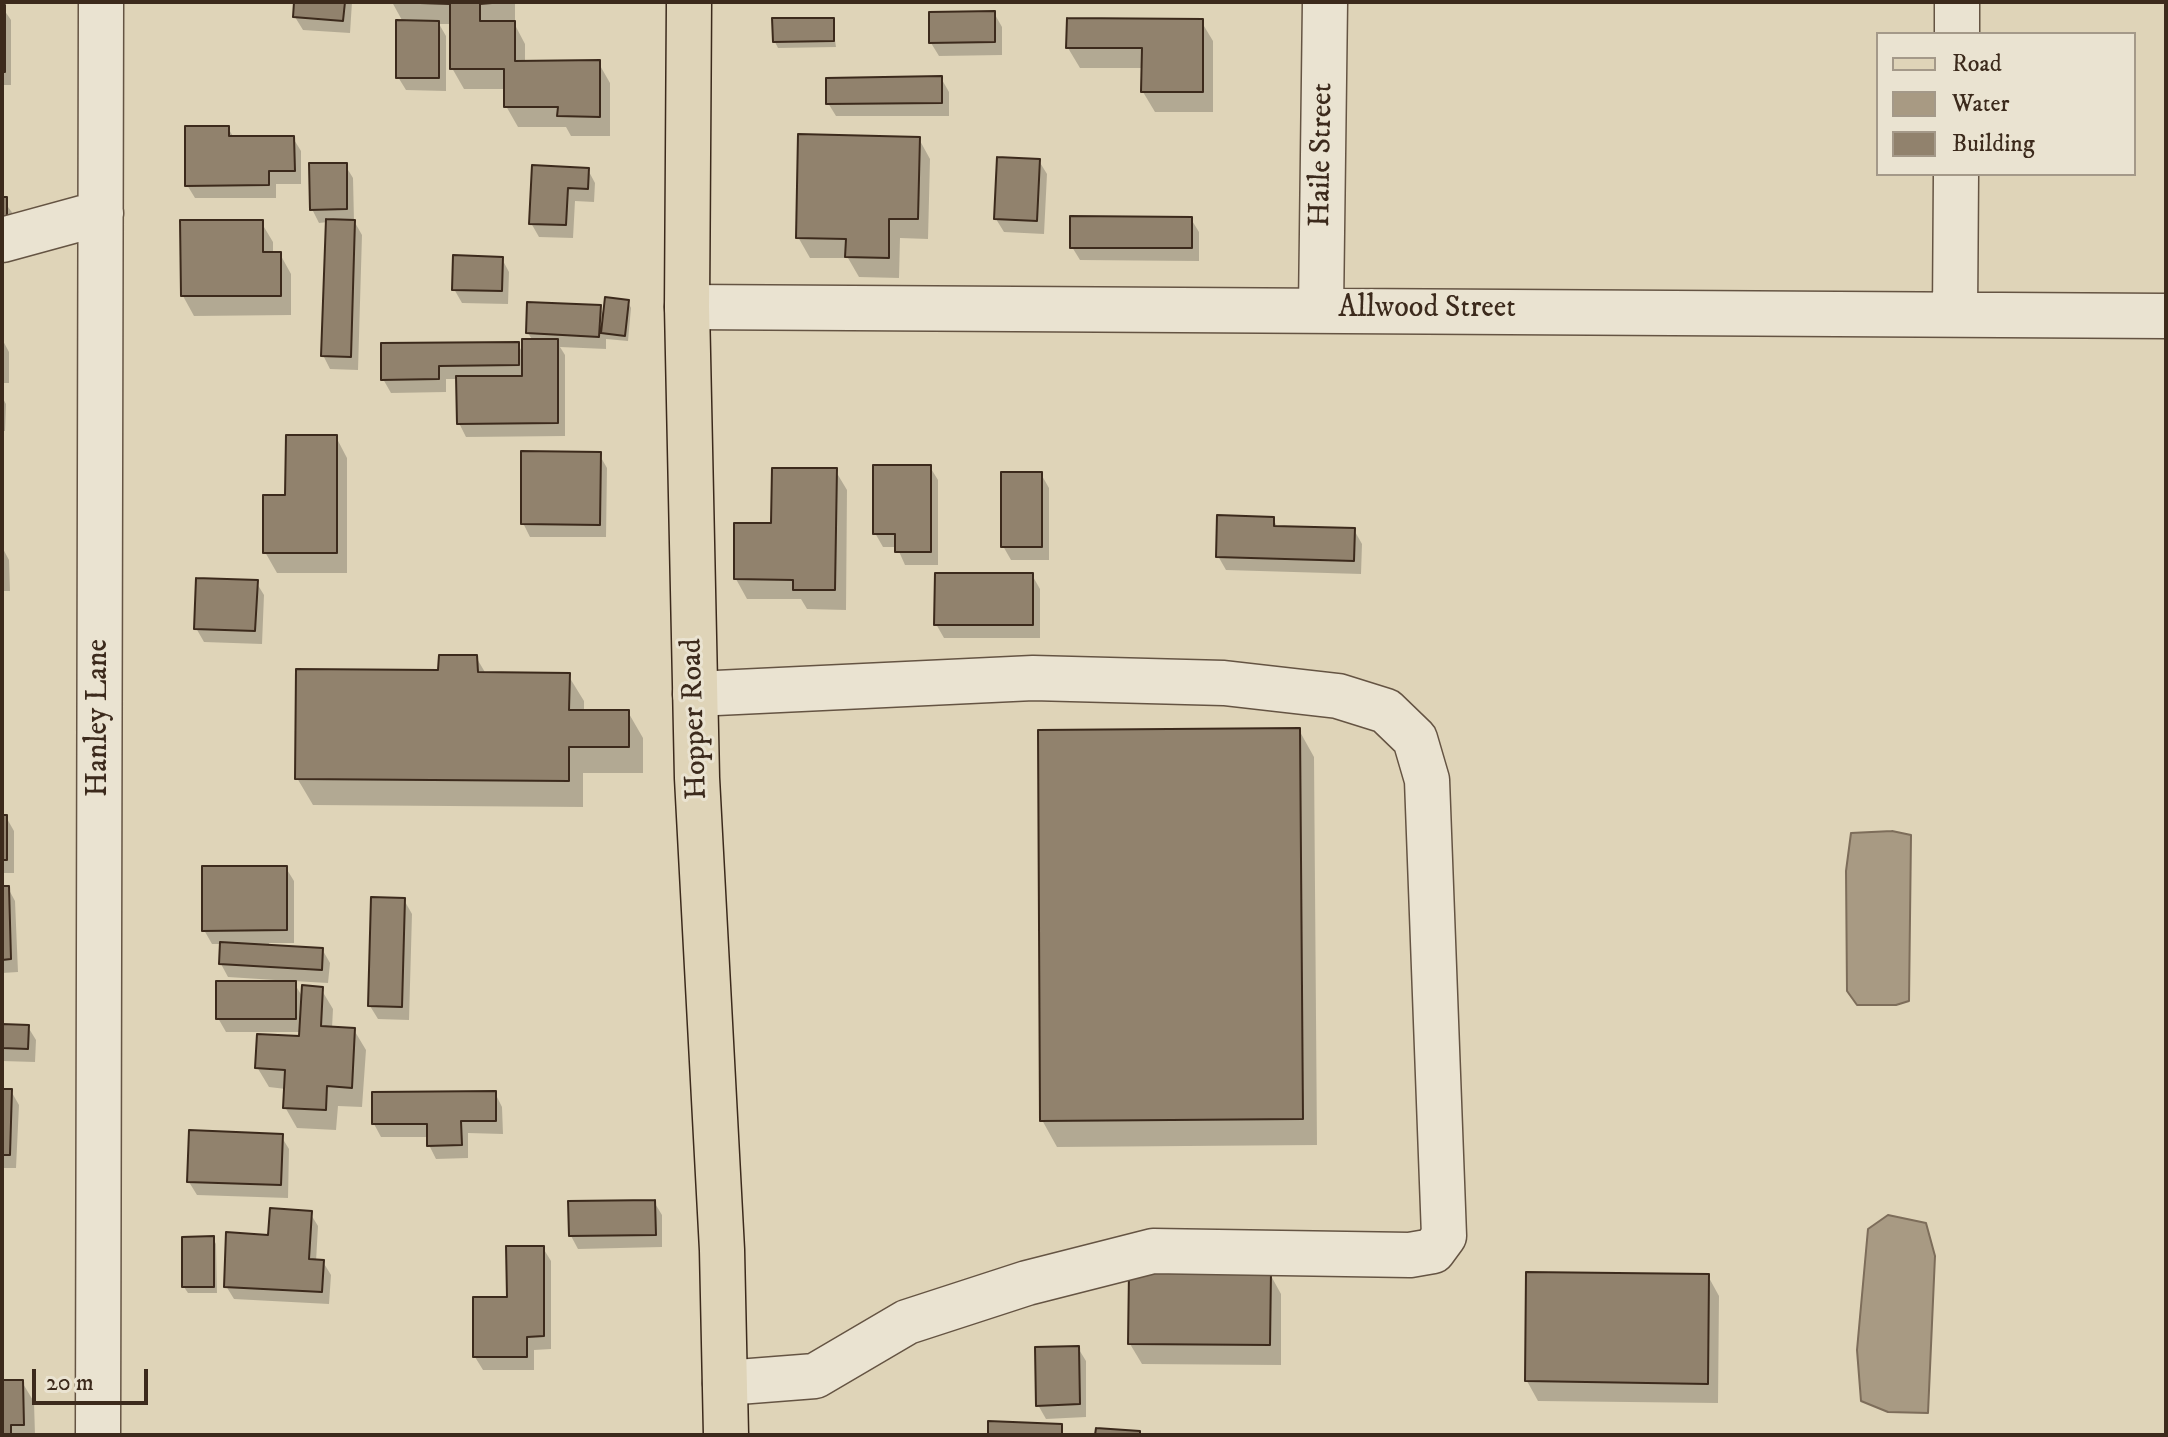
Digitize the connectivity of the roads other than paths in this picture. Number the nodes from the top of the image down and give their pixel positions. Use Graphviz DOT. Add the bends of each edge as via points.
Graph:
graph roads {
  1 [pos="101,2"];
  2 [pos="689,2"];
  3 [pos="1325,2"];
  4 [pos="1957,2"];
  5 [pos="1957,32"];
  6 [pos="1956,176"];
  7 [pos="101,213"];
  8 [pos="2,240"];
  9 [pos="687,307"];
  10 [pos="1321,309"];
  11 [pos="1955,314"];
  12 [pos="2166,316"];
  13 [pos="695,694"];
  14 [pos="725,1383"];
  15 [pos="98,1435"];
  16 [pos="726,1435"];
  1 -- 7 [label="street, Hanley Lane"];
  2 -- 9 [label="main road, Hopper Road"];
  3 -- 10 [label="street, Haile Street"];
  4 -- 5 [label="street"];
  6 -- 11 [label="street"];
  7 -- 8 [label="street"];
  7 -- 15 [label="street, Hanley Lane"];
  9 -- 10 [label="street, Allwood Street"];
  9 -- 13 [label="main road, Hopper Road"];
  10 -- 11 [label="street, Allwood Street"];
  11 -- 12 [label="street, Allwood Street"];
  13 -- 14 [label="main road, Hopper Road"];
  13 -- 14 [label="street" via="1033,678 1224,683 1310,692 1386,711 1415,739 1427,780 1444,1236 1433,1251 1153,1251 1027,1283 907,1322 815,1376"];
  14 -- 16 [label="main road, Hopper Road"];
}
